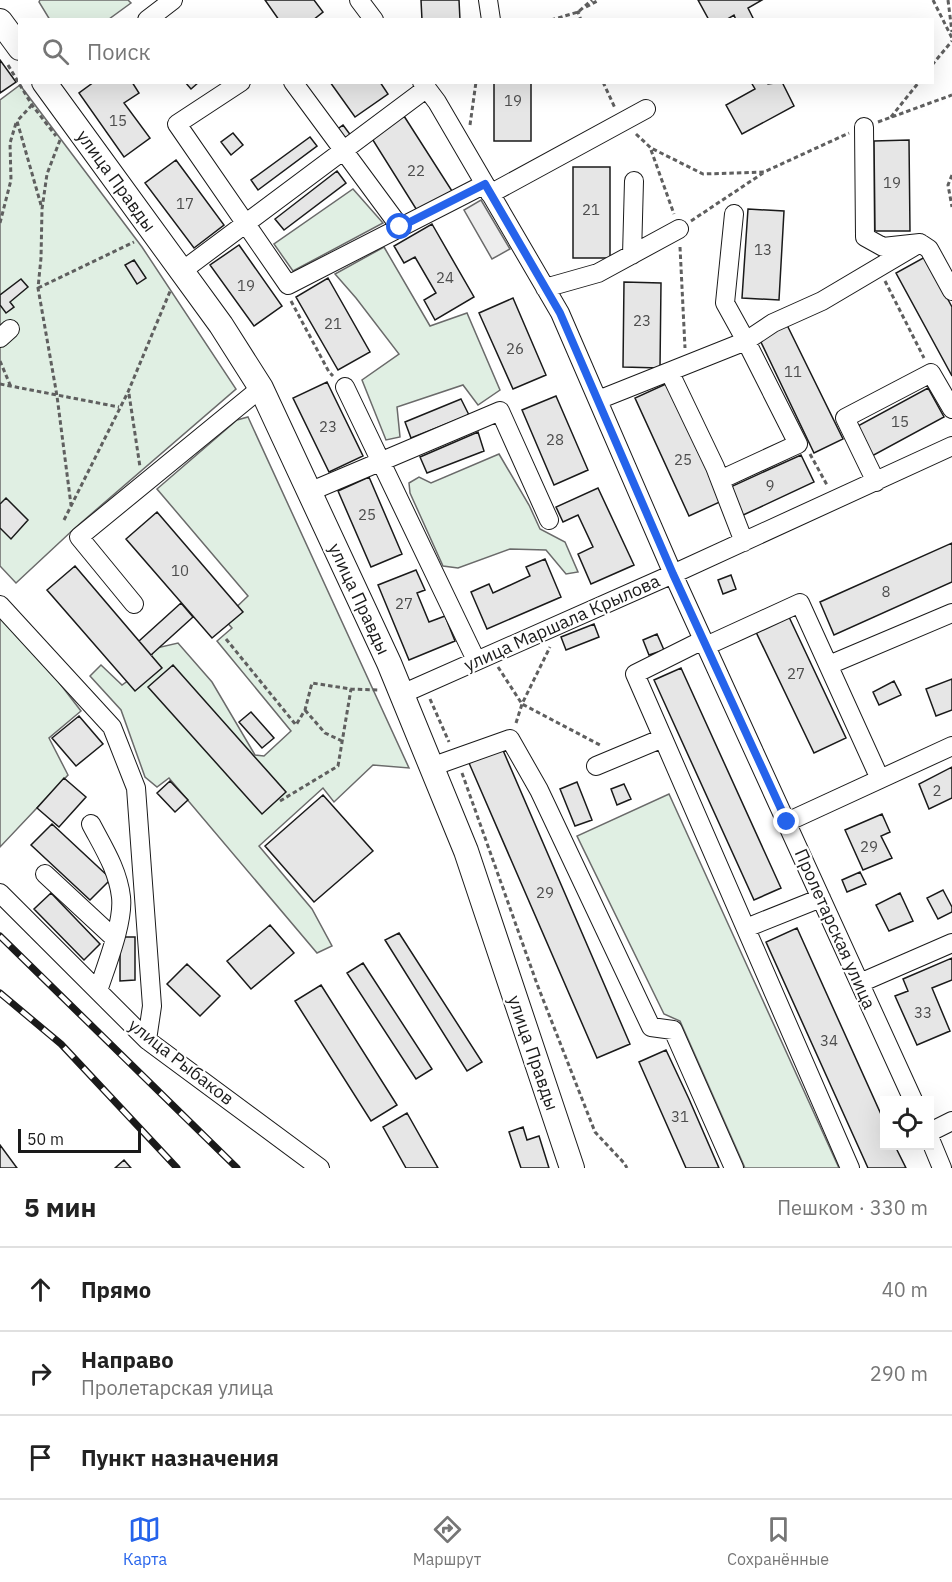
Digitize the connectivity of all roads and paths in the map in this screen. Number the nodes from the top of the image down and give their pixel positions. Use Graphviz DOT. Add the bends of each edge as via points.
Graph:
graph roads {
  1 [pos="173,0"];
  2 [pos="359,0"];
  3 [pos="488,0"];
  4 [pos="592,0"];
  5 [pos="599,0"];
  6 [pos="933,0"];
  7 [pos="948,0"];
  8 [pos="578,12"];
  9 [pos="150,18"];
  10 [pos="372,18"];
  11 [pos="491,18"];
  12 [pos="558,18"];
  13 [pos="580,18"];
  14 [pos="0,21"];
  15 [pos="952,32"];
  16 [pos="952,40"];
  17 [pos="13,55"];
  18 [pos="934,64"];
  19 [pos="18,74"];
  20 [pos="239,84"];
  21 [pos="294,84"];
  22 [pos="476,84"];
  23 [pos="604,84"];
  24 [pos="916,84"];
  25 [pos="425,86"];
  26 [pos="47,90"];
  27 [pos="952,95"];
  28 [pos="646,109"];
  29 [pos="890,118"];
  30 [pos="17,121"];
  31 [pos="622,122"];
  32 [pos="470,127"];
  33 [pos="864,127"];
  34 [pos="60,140"];
  35 [pos="651,148"];
  36 [pos="344,151"];
  37 [pos="952,175"];
  38 [pos="634,181"];
  39 [pos="488,189"];
  40 [pos="952,207"];
  41 [pos="42,208"];
  42 [pos="734,214"];
  43 [pos="0,222"];
  44 [pos="246,224"];
  45 [pos="400,227"];
  46 [pos="679,229"];
  47 [pos="135,242"];
  48 [pos="920,243"];
  49 [pos="632,255"];
  50 [pos="878,268"];
  51 [pos="177,279"];
  52 [pos="288,285"];
  53 [pos="38,288"];
  54 [pos="545,288"];
  55 [pos="952,291"];
  56 [pos="746,341"];
  57 [pos="0,361"];
  58 [pos="678,370"];
  59 [pos="931,373"];
  60 [pos="0,384"];
  61 [pos="11,387"];
  62 [pos="345,387"];
  63 [pos="261,388"];
  64 [pos="128,392"];
  65 [pos="57,396"];
  66 [pos="598,400"];
  67 [pos="120,407"];
  68 [pos="952,409"];
  69 [pos="798,444"];
  70 [pos="952,446"];
  71 [pos="381,461"];
  72 [pos="720,480"];
  73 [pos="146,482"];
  74 [pos="876,482"];
  75 [pos="309,492"];
  76 [pos="831,492"];
  77 [pos="71,507"];
  78 [pos="64,520"];
  79 [pos="549,520"];
  80 [pos="744,542"];
  81 [pos="673,574"];
  82 [pos="134,604"];
  83 [pos="0,605"];
  84 [pos="952,613"];
  85 [pos="563,622"];
  86 [pos="226,639"];
  87 [pos="705,643"];
  88 [pos="483,657"];
  89 [pos="829,665"];
  90 [pos="351,689"];
  91 [pos="391,692"];
  92 [pos="522,704"];
  93 [pos="305,710"];
  94 [pos="663,738"];
  95 [pos="510,739"];
  96 [pos="342,741"];
  97 [pos="952,746"];
  98 [pos="620,756"];
  99 [pos="596,766"];
  100 [pos="431,767"];
  101 [pos="880,779"];
  102 [pos="280,801"];
  103 [pos="787,822"];
  104 [pos="92,824"];
  105 [pos="45,874"];
  106 [pos="0,893"];
  107 [pos="821,898"];
  108 [pos="746,928"];
  109 [pos="114,938"];
  110 [pos="952,943"];
  111 [pos="860,983"];
  112 [pos="98,991"];
  113 [pos="147,1040"];
  114 [pos="911,1096"];
  115 [pos="952,1121"];
  116 [pos="934,1130"];
  117 [pos="934,1149"];
  118 [pos="320,1168"];
  119 [pos="572,1168"];
  120 [pos="734,1168"];
  121 [pos="850,1168"];
  122 [pos="942,1168"];
  1 -- 9 [label="street"];
  2 -- 10 [label="street"];
  3 -- 11 [label="street"];
  4 -- 8 [label="path"];
  5 -- 8 [label="path"];
  6 -- 16 [label="path"];
  7 -- 15 [label="path"];
  8 -- 12 [label="path"];
  8 -- 13 [label="path"];
  14 -- 17 [label="main road"];
  16 -- 18 [label="path"];
  17 -- 19 [label="path"];
  20 -- 44 [label="street" via="177,124"];
  21 -- 36 [label="street"];
  22 -- 32 [label="path"];
  23 -- 31 [label="path"];
  24 -- 29 [label="path"];
  25 -- 36 [label="street"];
  25 -- 39 [label="street, Пролетарская улица"];
  26 -- 30 [label="path"];
  26 -- 51 [label="main road, улица Правды"];
  27 -- 29 [label="path"];
  28 -- 31 [label="street"];
  29 -- 33 [label="path"];
  30 -- 41 [label="path"];
  30 -- 43 [label="path" via="10,143 11,180"];
  31 -- 35 [label="path"];
  31 -- 39 [label="street"];
  33 -- 35 [label="path" via="764,172 703,174"];
  33 -- 48 [label="street" via="865,237 883,247"];
  34 -- 41 [label="path" via="47,174"];
  35 -- 46 [label="path"];
  36 -- 44 [label="street"];
  36 -- 45 [label="street"];
  37 -- 40 [label="path" via="948,185"];
  38 -- 49 [label="street"];
  39 -- 45 [label="street"];
  39 -- 54 [label="street, Пролетарская улица"];
  41 -- 53 [label="path"];
  42 -- 56 [label="street" via="724,303"];
  44 -- 51 [label="street"];
  44 -- 52 [label="street"];
  45 -- 52 [label="street"];
  46 -- 49 [label="street"];
  46 -- 58 [label="path"];
  47 -- 53 [label="path"];
  48 -- 50 [label="street"];
  48 -- 55 [label="street" via="929,249"];
  49 -- 54 [label="street" via="598,273"];
  50 -- 56 [label="street"];
  50 -- 59 [label="path"];
  51 -- 63 [label="main road, улица Правды" via="221,325"];
  51 -- 64 [label="path"];
  52 -- 62 [label="path" via="289,298 329,372"];
  53 -- 65 [label="path"];
  54 -- 66 [label="street, Пролетарская улица"];
  56 -- 58 [label="street"];
  56 -- 69 [label="street"];
  57 -- 61 [label="path"];
  58 -- 66 [label="street"];
  58 -- 72 [label="street"];
  59 -- 68 [label="street"];
  59 -- 74 [label="street" via="845,418"];
  60 -- 61 [label="path"];
  61 -- 65 [label="path"];
  62 -- 71 [label="street"];
  63 -- 73 [label="street"];
  63 -- 75 [label="main road, улица Правды"];
  64 -- 67 [label="path"];
  64 -- 73 [label="path" via="138,462"];
  65 -- 67 [label="path"];
  65 -- 77 [label="path"];
  66 -- 81 [label="street, Пролетарская улица"];
  67 -- 77 [label="path"];
  69 -- 72 [label="street"];
  69 -- 76 [label="path" via="804,443"];
  70 -- 74 [label="street, улица Маршала Крылова"];
  71 -- 75 [label="street"];
  71 -- 79 [label="street" via="500,411"];
  71 -- 88 [label="street"];
  72 -- 80 [label="street"];
  73 -- 82 [label="street" via="79,537"];
  74 -- 80 [label="street, улица Маршала Крылова"];
  75 -- 91 [label="main road, улица Правды"];
  77 -- 78 [label="path"];
  80 -- 81 [label="street, улица Маршала Крылова"];
  81 -- 85 [label="street, улица Маршала Крылова"];
  81 -- 87 [label="street, Пролетарская улица"];
  83 -- 113 [label="street" via="112,727 136,788 152,1006"];
  84 -- 89 [label="street"];
  85 -- 88 [label="street, улица Маршала Крылова"];
  85 -- 92 [label="path"];
  86 -- 93 [label="path" via="296,725"];
  87 -- 89 [label="street" via="800,603"];
  87 -- 94 [label="street" via="635,674"];
  87 -- 103 [label="street, Пролетарская улица"];
  88 -- 91 [label="street, улица Маршала Крылова"];
  88 -- 92 [label="path"];
  89 -- 101 [label="street"];
  90 -- 91 [label="path"];
  90 -- 93 [label="path" via="312,683"];
  90 -- 96 [label="path"];
  91 -- 100 [label="main road, улица Правды"];
  92 -- 95 [label="path"];
  92 -- 98 [label="path"];
  93 -- 96 [label="path" via="325,733"];
  94 -- 98 [label="street"];
  94 -- 108 [label="street"];
  95 -- 100 [label="street"];
  95 -- 120 [label="street" via="539,790 651,1027 673,1030"];
  96 -- 102 [label="path" via="338,766"];
  97 -- 101 [label="street"];
  98 -- 99 [label="street"];
  100 -- 119 [label="main road, улица Правды" via="466,851"];
  101 -- 103 [label="street"];
  103 -- 107 [label="street, Пролетарская улица"];
  104 -- 109 [label="street" via="114,868 121,898"];
  105 -- 109 [label="street"];
  106 -- 112 [label="street, улица Рыбаков"];
  107 -- 108 [label="street"];
  107 -- 111 [label="street, Пролетарская улица"];
  108 -- 121 [label="street"];
  109 -- 112 [label="street"];
  110 -- 111 [label="street"];
  111 -- 114 [label="street, Пролетарская улица"];
  112 -- 113 [label="street, улица Рыбаков"];
  113 -- 118 [label="street, улица Рыбаков"];
  115 -- 116 [label="street"];
  117 -- 122 [label="street"];
}
